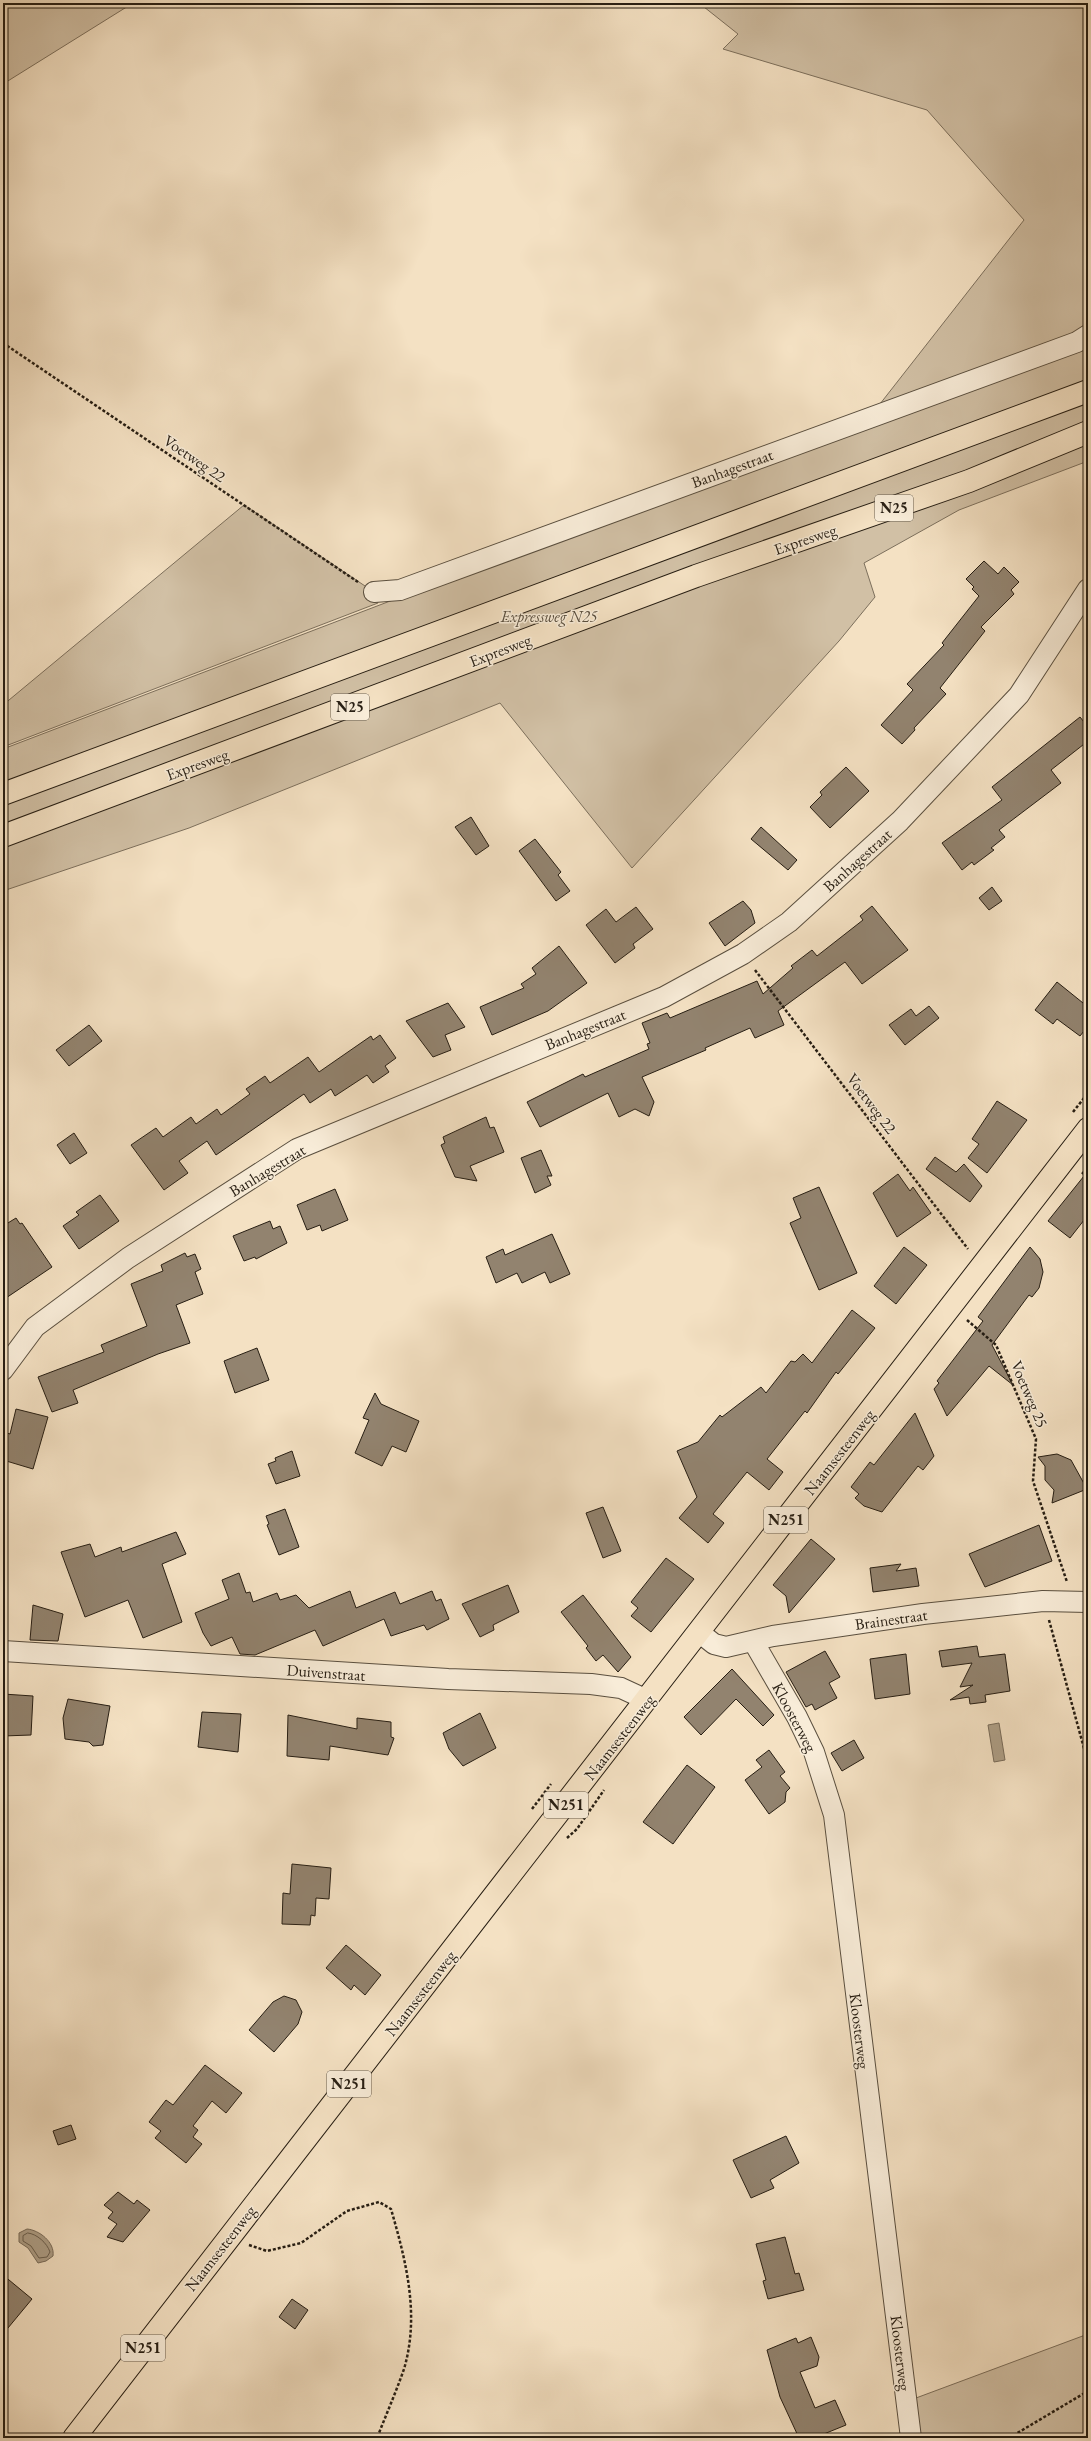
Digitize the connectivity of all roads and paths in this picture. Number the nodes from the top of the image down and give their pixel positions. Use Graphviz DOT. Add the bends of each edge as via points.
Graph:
graph roads {
  1 [pos="1088,335"];
  2 [pos="3,343"];
  3 [pos="1088,391"];
  4 [pos="1088,432"];
  5 [pos="1088,589"];
  6 [pos="374,592"];
  7 [pos="3,794"];
  8 [pos="3,836"];
  9 [pos="743,954"];
  10 [pos="1088,1130"];
  11 [pos="982,1267"];
  12 [pos="950,1308"];
  13 [pos="3,1370"];
  14 [pos="1043,1601"];
  15 [pos="1081,1602"];
  16 [pos="700,1633"];
  17 [pos="753,1641"];
  18 [pos="3,1651"];
  19 [pos="647,1700"];
  20 [pos="1088,1763"];
  21 [pos="227,2239"];
  22 [pos="1088,2391"];
  23 [pos="74,2438"];
  24 [pos="378,2438"];
  25 [pos="911,2438"];
  26 [pos="1009,2438"];
  1 -- 6 [label="street, Banhagestraat" via="1077,342 400,590"];
  2 -- 6 [label="path, Voetweg 22"];
  3 -- 7 [label="main road, N25"];
  4 -- 8 [label="main road, Expresweg / N25" via="969,481 696,576"];
  5 -- 9 [label="street, Banhagestraat" via="1019,695 964,755 900,821 789,922"];
  9 -- 11 [label="path, Voetweg 22"];
  9 -- 13 [label="street, Banhagestraat" via="664,997 297,1149 128,1258 35,1327"];
  10 -- 11 [label="main road, Naamsesteenweg / N251"];
  11 -- 12 [label="main road, Naamsesteenweg / N251"];
  12 -- 15 [label="path, Voetweg 25" via="989,1336 1007,1368 1036,1439 1034,1481"];
  12 -- 16 [label="main road, Naamsesteenweg / N251"];
  14 -- 15 [label="street, Brainestraat"];
  14 -- 17 [label="street, Brainestraat" via="923,1614"];
  14 -- 20 [label="path"];
  16 -- 17 [label="street, Brainestraat" via="720,1647"];
  16 -- 19 [label="main road, Naamsesteenweg / N251"];
  17 -- 25 [label="street, Kloosterweg" via="797,1716 814,1752 834,1815"];
  18 -- 19 [label="street, Duivenstraat" via="448,1679 591,1684 621,1688"];
  19 -- 21 [label="main road, Naamsesteenweg / N251"];
  21 -- 23 [label="main road, Naamsesteenweg / N251"];
  21 -- 24 [label="path" via="267,2251 301,2243 347,2211 379,2202 391,2209 407,2266 412,2319 404,2368"];
  22 -- 26 [label="path"];
}
